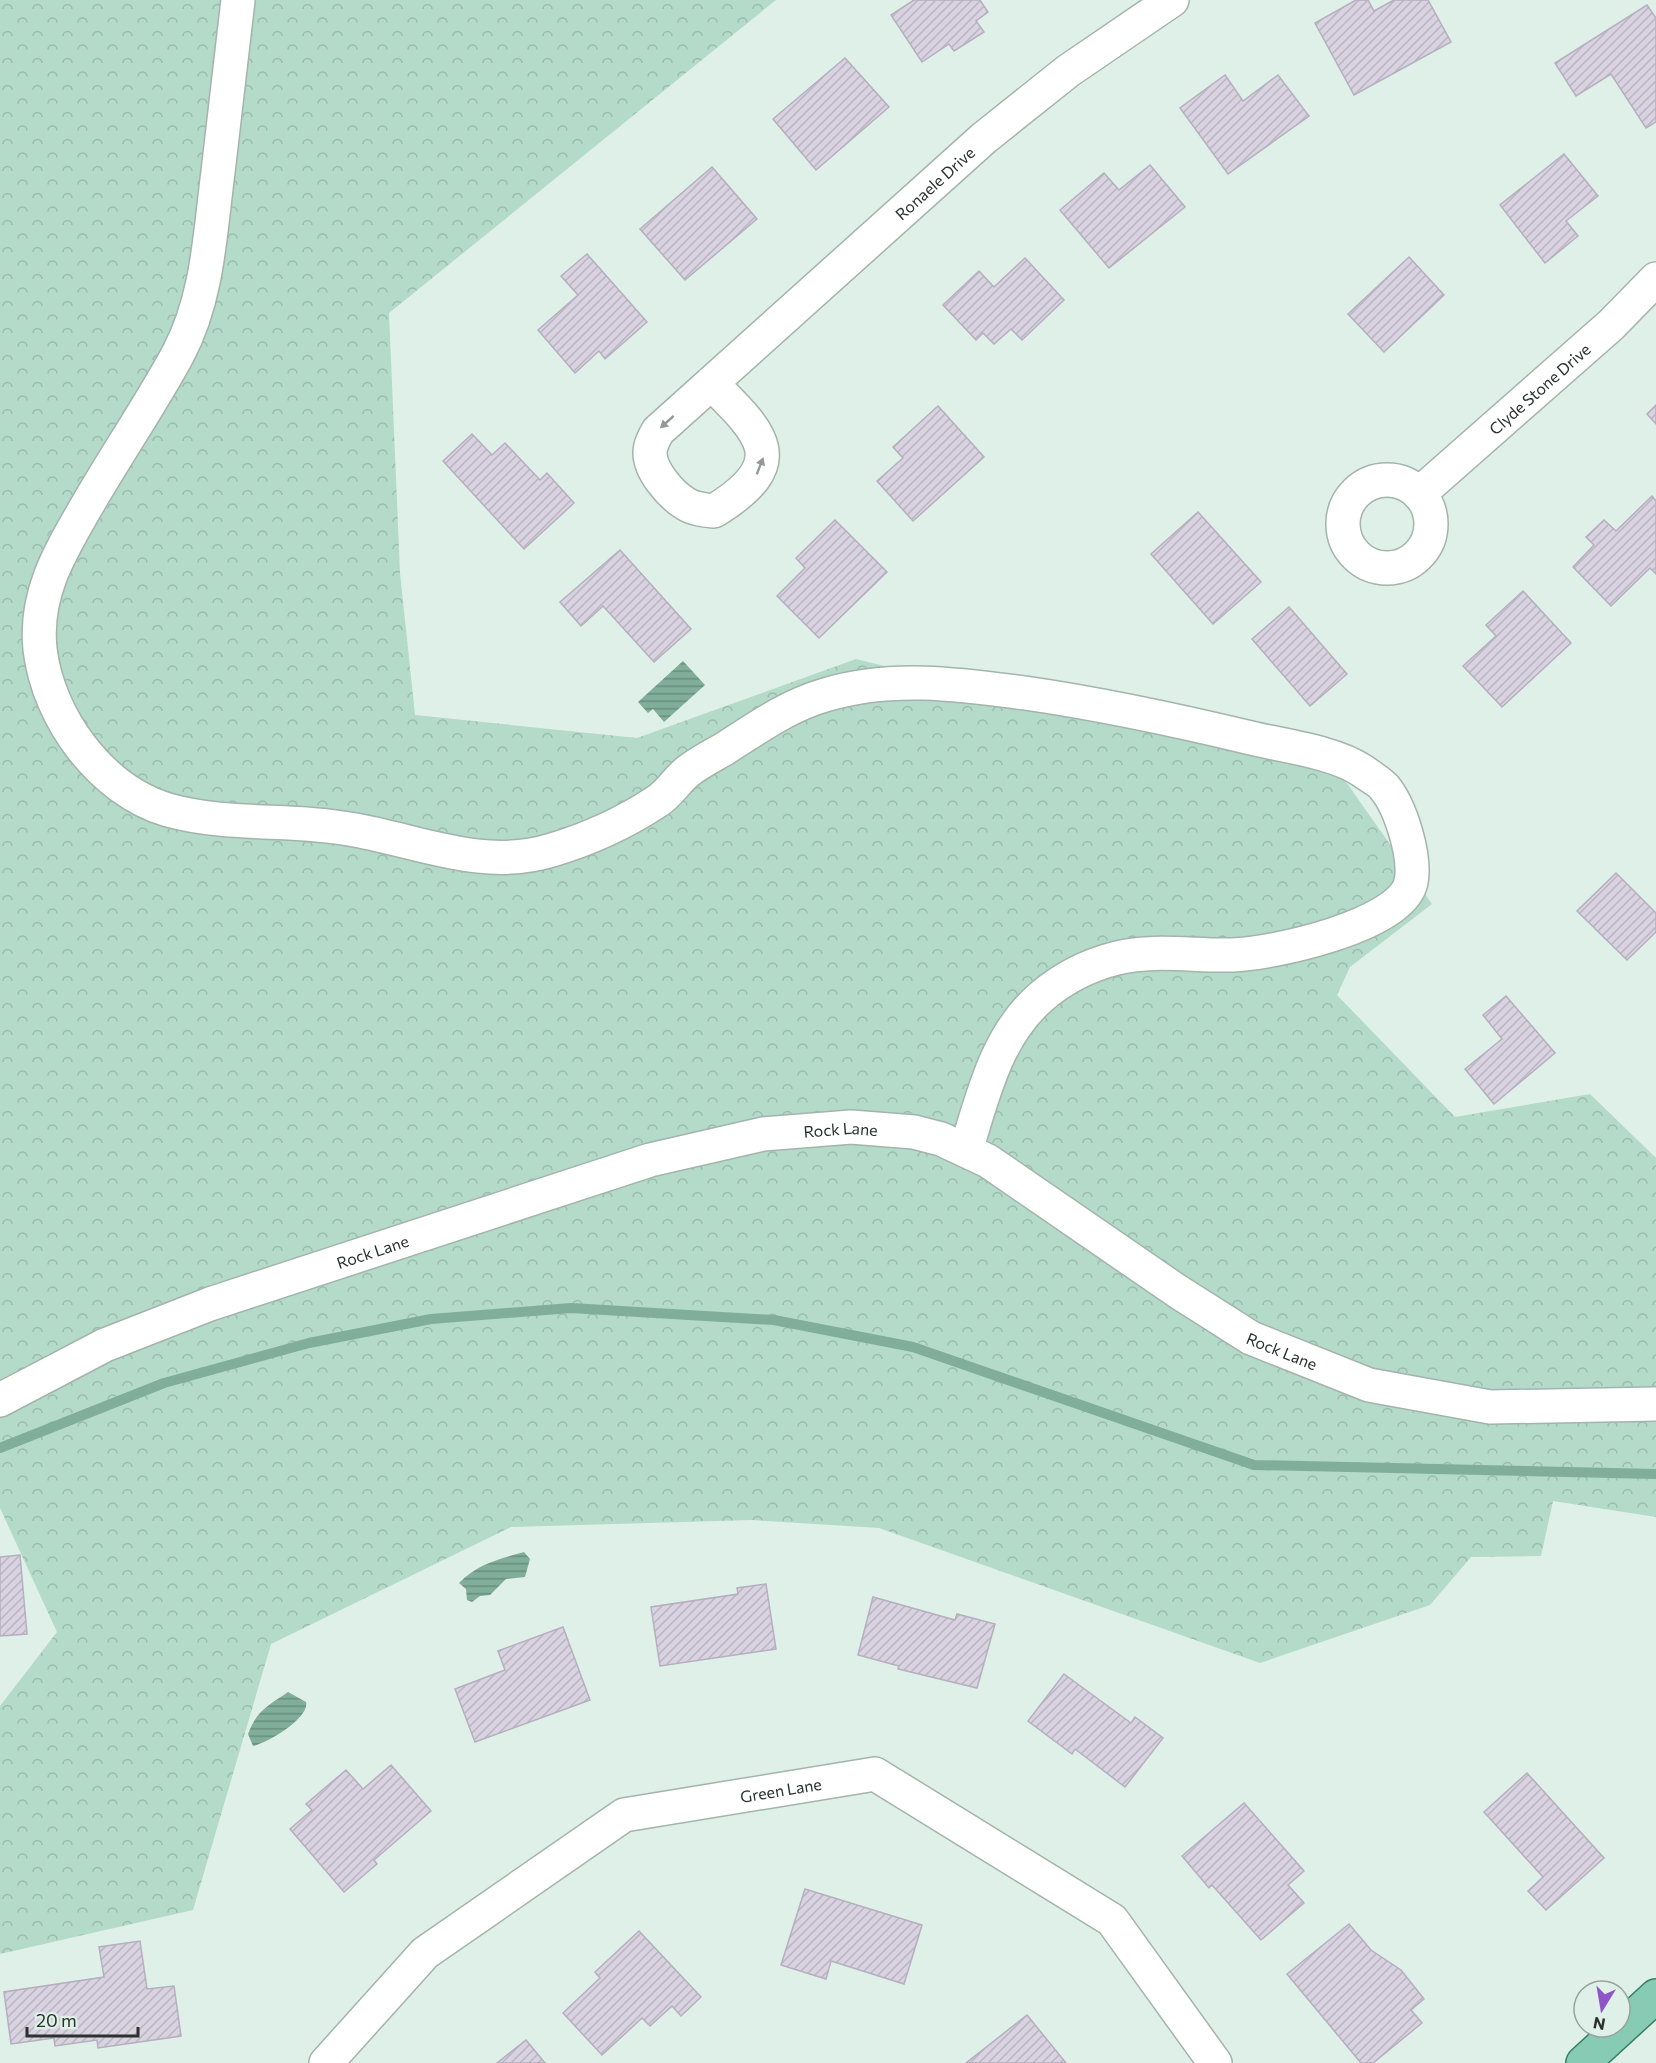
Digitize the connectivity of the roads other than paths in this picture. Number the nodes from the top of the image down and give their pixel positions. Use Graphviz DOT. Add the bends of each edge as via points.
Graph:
graph roads {
  1 [pos="238,0"];
  2 [pos="1172,0"];
  3 [pos="1656,279"];
  4 [pos="711,383"];
  5 [pos="1419,494"];
  6 [pos="966,1150"];
  7 [pos="0,1400"];
  8 [pos="1656,1404"];
  9 [pos="1656,1996"];
  10 [pos="326,2063"];
  11 [pos="1215,2063"];
  12 [pos="1583,2063"];
  1 -- 6 [label="street" via="205,280 182,347 56,557 42,606 40,650 55,703 71,735 93,762 128,789 164,809 216,818 350,828 442,852 522,859 598,835 664,798 686,772 774,715 826,694 902,681 1088,702 1196,725 1352,763 1383,786 1401,818 1410,852 1411,887 1397,906 1361,926 1294,944 1238,955 1176,952 1120,957 1074,973 1038,1000 1008,1033"];
  2 -- 4 [label="street, Ronaele Drive" via="1068,71 984,138"];
  3 -- 5 [label="street, Clyde Stone Drive" via="1611,325"];
  6 -- 7 [label="street, Rock Lane" via="914,1132 851,1127 792,1130 650,1160 210,1304 105,1345"];
  6 -- 8 [label="street, Rock Lane" via="1251,1338 1333,1372 1369,1385 1490,1407"];
  9 -- 12 [label="main road"];
  10 -- 11 [label="street, Green Lane" via="425,1953 624,1815 875,1774 1112,1920"];
}
